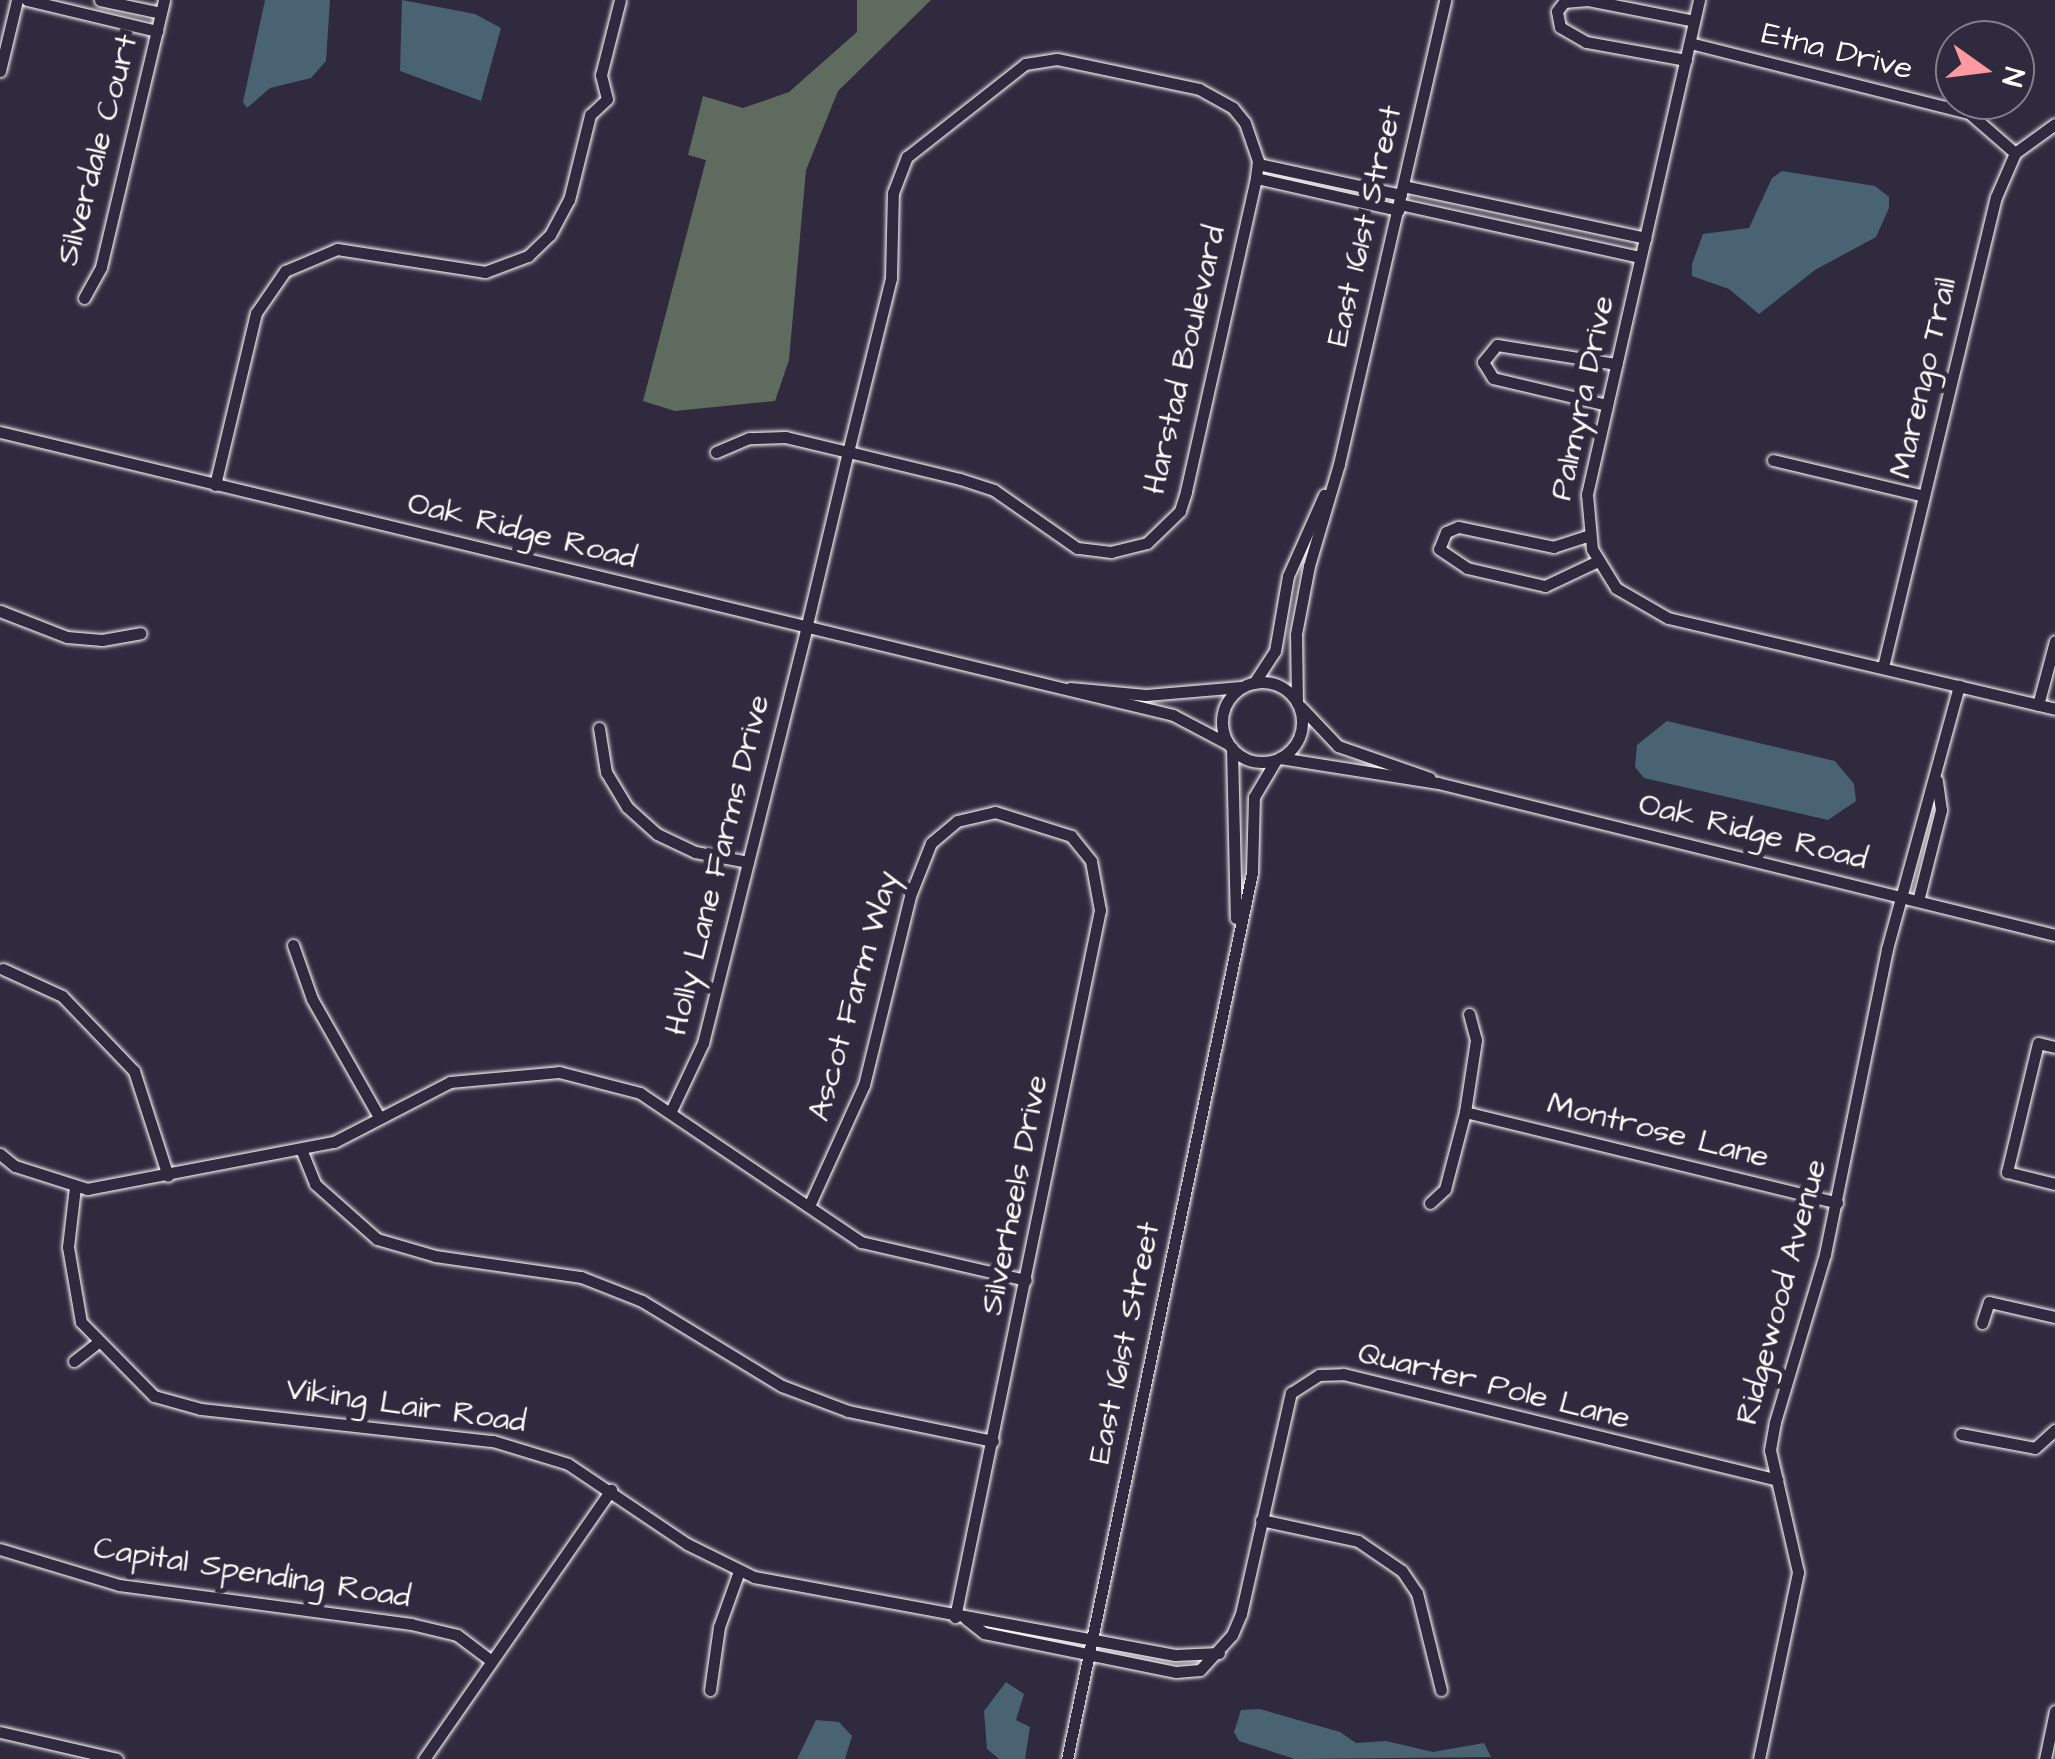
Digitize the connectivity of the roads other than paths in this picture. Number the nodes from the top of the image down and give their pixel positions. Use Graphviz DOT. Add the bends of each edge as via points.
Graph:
graph roads {
  1 [pos="17,0"];
  2 [pos="27,0"];
  3 [pos="100,0"];
  4 [pos="620,0"];
  5 [pos="1445,0"];
  6 [pos="1699,0"];
  7 [pos="163,7"];
  8 [pos="1694,21"];
  9 [pos="158,31"];
  10 [pos="1690,44"];
  11 [pos="1686,60"];
  12 [pos="0,71"];
  13 [pos="2055,124"];
  14 [pos="2015,154"];
  15 [pos="1258,164"];
  16 [pos="1256,178"];
  17 [pos="1400,199"];
  18 [pos="1645,238"];
  19 [pos="1640,257"];
  20 [pos="84,298"];
  21 [pos="1616,364"];
  22 [pos="1607,405"];
  23 [pos="0,432"];
  24 [pos="716,452"];
  25 [pos="848,452"];
  26 [pos="1773,460"];
  27 [pos="1338,464"];
  28 [pos="216,485"];
  29 [pos="1924,496"];
  30 [pos="1587,536"];
  31 [pos="1598,561"];
  32 [pos="0,611"];
  33 [pos="806,629"];
  34 [pos="140,633"];
  35 [pos="2055,642"];
  36 [pos="1884,667"];
  37 [pos="1031,683"];
  38 [pos="1248,685"];
  39 [pos="1960,686"];
  40 [pos="1298,703"];
  41 [pos="2038,705"];
  42 [pos="2055,709"];
  43 [pos="599,728"];
  44 [pos="1230,746"];
  45 [pos="1278,759"];
  46 [pos="1937,780"];
  47 [pos="1438,783"];
  48 [pos="1028,818"];
  49 [pos="748,862"];
  50 [pos="1901,897"];
  51 [pos="1918,901"];
  52 [pos="2055,934"];
  53 [pos="1236,938"];
  54 [pos="293,945"];
  55 [pos="3,969"];
  56 [pos="1469,1014"];
  57 [pos="2055,1047"];
  58 [pos="671,1110"];
  59 [pos="1465,1112"];
  60 [pos="379,1117"];
  61 [pos="301,1149"];
  62 [pos="0,1154"];
  63 [pos="168,1176"];
  64 [pos="2055,1184"];
  65 [pos="75,1186"];
  66 [pos="1837,1202"];
  67 [pos="1430,1203"];
  68 [pos="809,1206"];
  69 [pos="1026,1280"];
  70 [pos="2055,1318"];
  71 [pos="1982,1323"];
  72 [pos="96,1344"];
  73 [pos="74,1361"];
  74 [pos="2055,1430"];
  75 [pos="1960,1434"];
  76 [pos="993,1441"];
  77 [pos="1776,1480"];
  78 [pos="610,1490"];
  79 [pos="1260,1520"];
  80 [pos="0,1549"];
  81 [pos="739,1570"];
  82 [pos="961,1618"];
  83 [pos="1093,1636"];
  84 [pos="1219,1652"];
  85 [pos="1089,1655"];
  86 [pos="490,1660"];
  87 [pos="710,1690"];
  88 [pos="1441,1690"];
  89 [pos="2055,1711"];
  90 [pos="0,1732"];
  91 [pos="118,1759"];
  92 [pos="424,1759"];
  93 [pos="1068,1759"];
  94 [pos="1760,1759"];
  95 [pos="2045,1759"];
  1 -- 12 [label="street"];
  2 -- 9 [label="street"];
  3 -- 7 [label="street"];
  4 -- 28 [label="street" via="601,75 607,99 590,115 565,212 528,256 473,273 337,248 308,256 276,279 256,313"];
  5 -- 17 [label="street, East 161st Street"];
  6 -- 8 [label="street, Palmyra Drive"];
  7 -- 9 [label="street, Silverdale Court"];
  8 -- 10 [label="street, Palmyra Drive"];
  8 -- 11 [label="street" via="1588,0 1564,2 1557,11 1560,27 1586,42"];
  9 -- 20 [label="street, Silverdale Court" via="101,266"];
  10 -- 11 [label="street, Palmyra Drive"];
  10 -- 14 [label="street, Etna Drive" via="1969,113"];
  11 -- 18 [label="street, Palmyra Drive"];
  13 -- 14 [label="street, Marengo Trail"];
  14 -- 29 [label="street, Marengo Trail" via="1996,197"];
  15 -- 16 [label="street, Harstad Boulevard"];
  15 -- 17 [label="street"];
  15 -- 25 [label="street, Holly Lane Farms Drive" via="1245,123 1208,93 1057,59 1025,64 907,157 893,193 892,278"];
  16 -- 17 [label="street"];
  16 -- 25 [label="street, Harstad Boulevard" via="1186,492 1180,511 1147,543 1111,552 1077,548 994,490"];
  17 -- 18 [label="street"];
  17 -- 19 [label="street"];
  17 -- 27 [label="street, East 161st Street"];
  18 -- 19 [label="street, Palmyra Drive"];
  19 -- 21 [label="street, Palmyra Drive"];
  21 -- 22 [label="street, Palmyra Drive"];
  21 -- 22 [label="street" via="1497,344 1482,362 1493,378"];
  22 -- 30 [label="street, Palmyra Drive" via="1587,494"];
  23 -- 28 [label="street, Oak Ridge Road"];
  24 -- 25 [label="street" via="749,438 785,437"];
  25 -- 33 [label="street, Holly Lane Farms Drive"];
  26 -- 29 [label="street"];
  27 -- 38 [label="street, East 161st Street" via="1288,576 1275,652"];
  27 -- 40 [label="street, East 161st Street" via="1296,634"];
  28 -- 33 [label="street, Oak Ridge Road"];
  29 -- 36 [label="street, Marengo Trail"];
  30 -- 31 [label="street, Palmyra Drive"];
  30 -- 31 [label="street" via="1554,547 1458,527 1446,532 1439,549 1467,568 1546,586"];
  31 -- 36 [label="street, Palmyra Drive" via="1625,596 1668,618"];
  32 -- 34 [label="street" via="67,636 102,640"];
  33 -- 37 [label="street, Oak Ridge Road"];
  33 -- 49 [label="street, Holly Lane Farms Drive"];
  35 -- 41 [label="street"];
  36 -- 39 [label="street, Palmyra Drive"];
  37 -- 38 [label="street, Oak Ridge Road" via="1146,695"];
  37 -- 44 [label="street, Oak Ridge Road" via="1196,722"];
  38 -- 40 [label="street" via="1280,686"];
  38 -- 44 [label="street" via="1225,707"];
  39 -- 41 [label="street, Palmyra Drive"];
  39 -- 46 [label="street"];
  40 -- 45 [label="street" via="1302,731"];
  40 -- 47 [label="street, Oak Ridge Road" via="1338,746"];
  41 -- 42 [label="street, Palmyra Drive"];
  43 -- 49 [label="street" via="606,772 637,816 695,852"];
  44 -- 45 [label="street" via="1250,761"];
  44 -- 53 [label="street, East 161st Street"];
  45 -- 47 [label="street, Oak Ridge Road"];
  45 -- 53 [label="street, East 161st Street" via="1254,798 1252,873"];
  46 -- 50 [label="street, Ridgewood Avenue"];
  46 -- 51 [label="street" via="1941,810"];
  47 -- 50 [label="street, Oak Ridge Road"];
  48 -- 68 [label="street, Ascot Farm Way" via="973,814 930,843 851,1123"];
  48 -- 69 [label="street, Silverheels Drive" via="1083,846 1101,890"];
  49 -- 58 [label="street, Holly Lane Farms Drive" via="703,1043"];
  50 -- 51 [label="street, Oak Ridge Road"];
  50 -- 66 [label="street, Ridgewood Avenue"];
  51 -- 52 [label="street, Oak Ridge Road"];
  53 -- 83 [label="street, East 161st Street"];
  54 -- 60 [label="street" via="312,999"];
  55 -- 63 [label="street" via="62,996 122,1057 146,1097"];
  56 -- 59 [label="street" via="1476,1040"];
  57 -- 64 [label="street" via="2038,1043 2008,1172"];
  58 -- 60 [label="street" via="605,1082 560,1072 508,1072 450,1082"];
  58 -- 68 [label="street"];
  59 -- 66 [label="street, Montrose Lane"];
  59 -- 67 [label="street" via="1445,1189"];
  60 -- 61 [label="street" via="334,1142"];
  61 -- 63 [label="street"];
  61 -- 76 [label="street" via="315,1184 377,1239 435,1256 580,1277 642,1300 782,1386 848,1411"];
  62 -- 65 [label="street"];
  63 -- 65 [label="street"];
  65 -- 72 [label="street, Viking Lair Road" via="68,1248 72,1297"];
  66 -- 77 [label="street, Ridgewood Avenue" via="1775,1422 1770,1450"];
  68 -- 69 [label="street" via="861,1242"];
  69 -- 76 [label="street, Silverheels Drive"];
  70 -- 71 [label="street" via="1989,1302"];
  72 -- 73 [label="street"];
  72 -- 78 [label="street, Viking Lair Road" via="154,1396 201,1409 494,1441 568,1464"];
  74 -- 75 [label="street" via="2035,1448"];
  76 -- 82 [label="street, Silverheels Drive"];
  77 -- 79 [label="street, Quarter Pole Lane" via="1361,1378 1318,1375 1292,1394 1286,1408"];
  77 -- 94 [label="street, Ridgewood Avenue" via="1798,1572"];
  78 -- 81 [label="street, Viking Lair Road"];
  78 -- 86 [label="street"];
  79 -- 84 [label="street, Quarter Pole Lane" via="1240,1614"];
  79 -- 88 [label="street" via="1358,1541 1402,1571 1417,1592"];
  80 -- 86 [label="street, Capital Spending Road" via="138,1588 411,1624 458,1636"];
  81 -- 82 [label="street, Viking Lair Road"];
  81 -- 87 [label="street" via="718,1627"];
  82 -- 83 [label="street, Viking Lair Road" via="984,1614"];
  82 -- 85 [label="street" via="984,1633"];
  83 -- 84 [label="street" via="1175,1655"];
  83 -- 85 [label="street, East 161st Street"];
  84 -- 85 [label="street" via="1200,1670 1176,1672"];
  85 -- 93 [label="street, East 161st Street"];
  86 -- 92 [label="street"];
  89 -- 95 [label="street"];
  90 -- 91 [label="street"];
}
